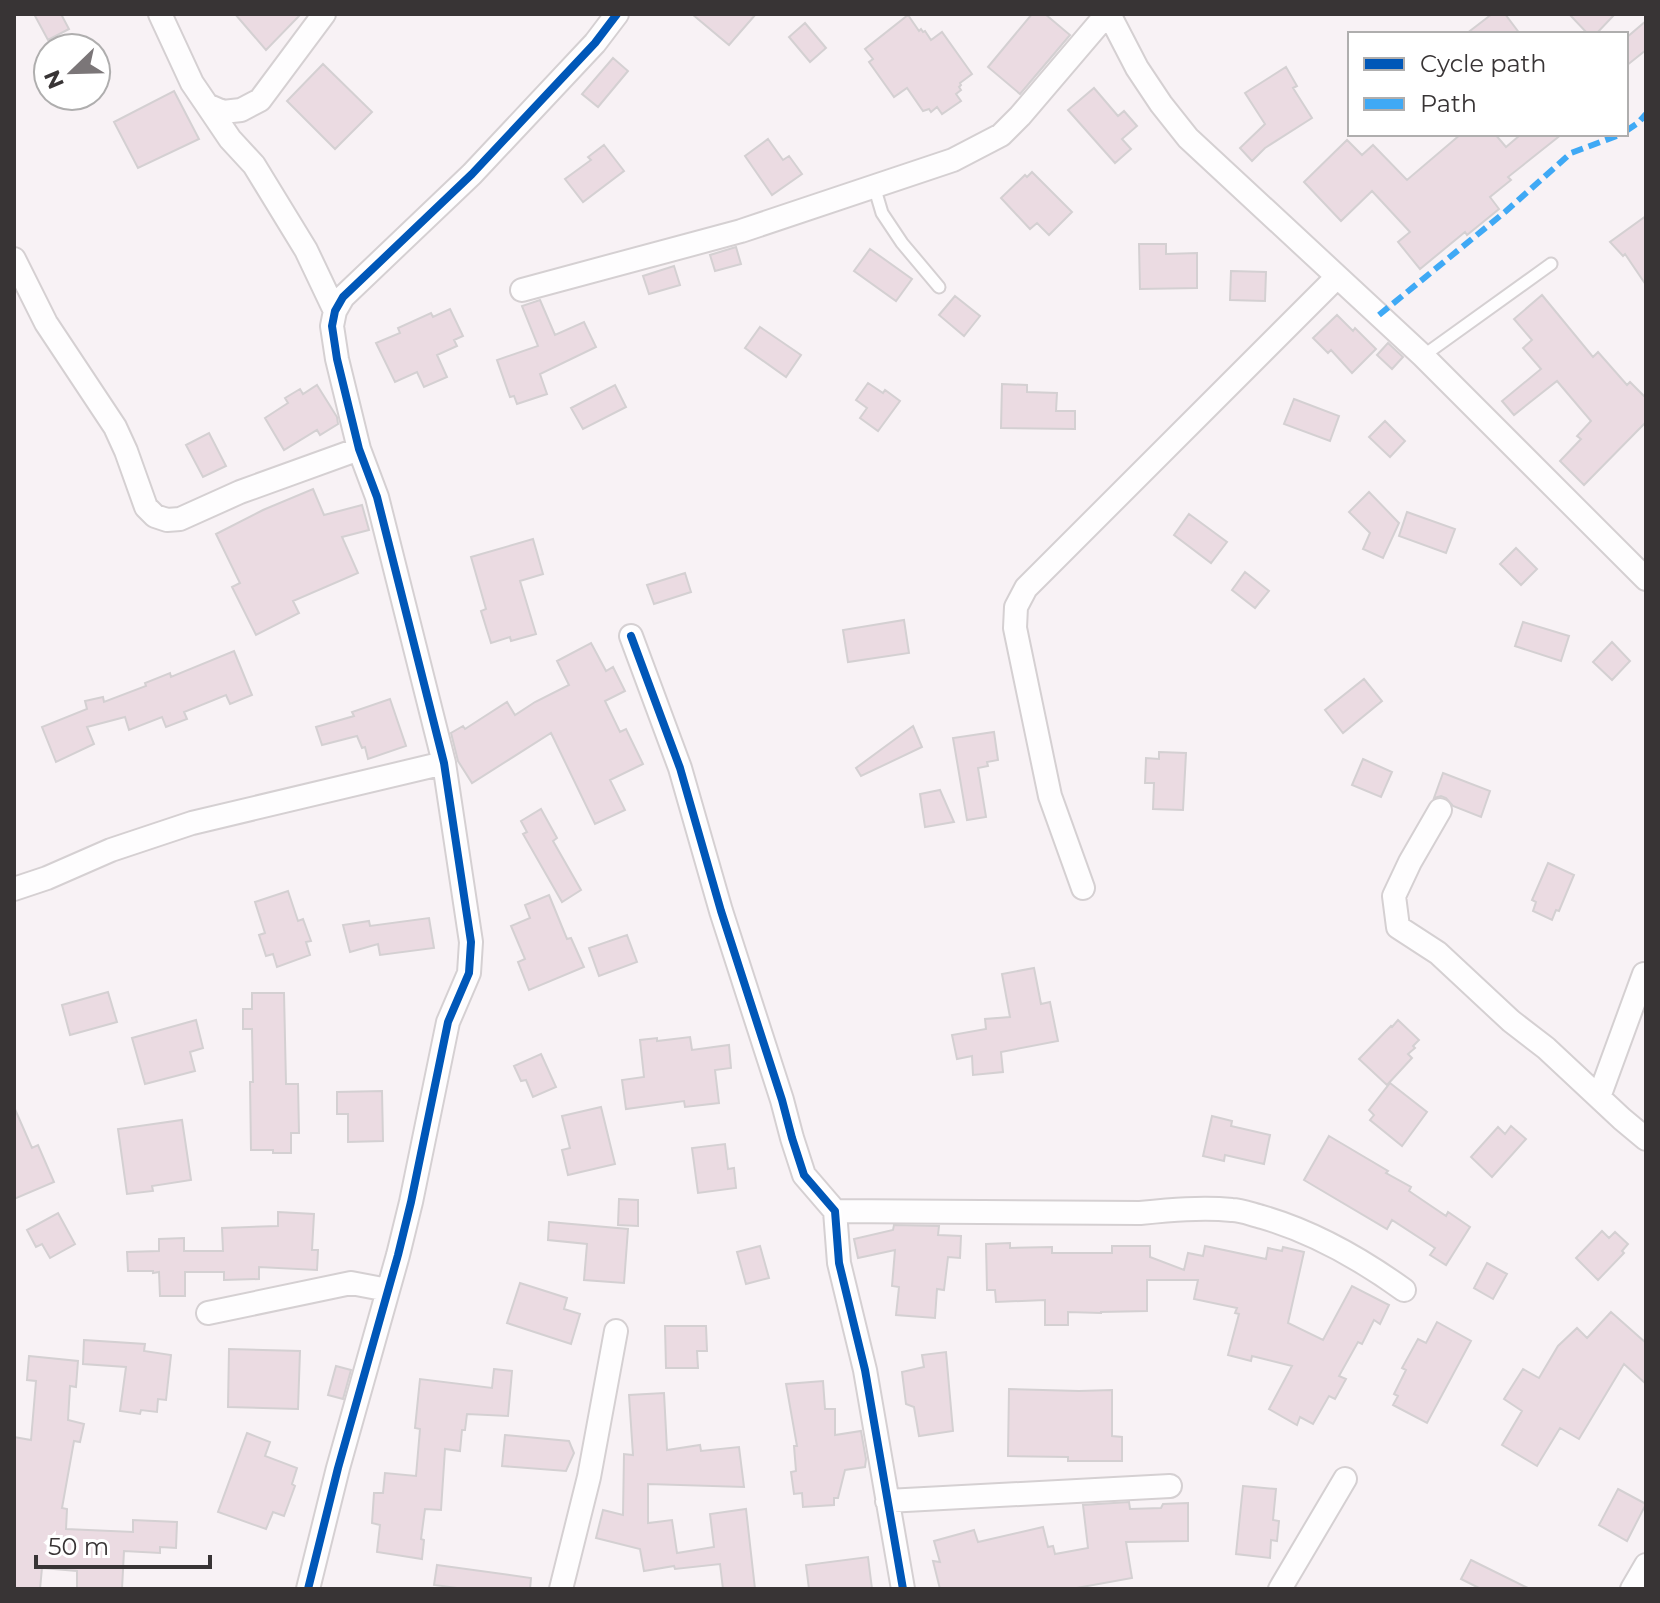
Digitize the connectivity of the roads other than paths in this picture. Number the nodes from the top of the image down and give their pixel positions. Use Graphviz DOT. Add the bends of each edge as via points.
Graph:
graph roads {
  1 [pos="160,14"];
  2 [pos="324,14"];
  3 [pos="617,14"];
  4 [pos="1108,14"];
  5 [pos="207,105"];
  6 [pos="874,186"];
  7 [pos="14,259"];
  8 [pos="1551,264"];
  9 [pos="1337,277"];
  10 [pos="939,287"];
  11 [pos="522,290"];
  12 [pos="335,311"];
  13 [pos="1423,356"];
  14 [pos="359,449"];
  15 [pos="1635,561"];
  16 [pos="1646,579"];
  17 [pos="631,636"];
  18 [pos="444,763"];
  19 [pos="1440,810"];
  20 [pos="1083,888"];
  21 [pos="14,889"];
  22 [pos="1644,974"];
  23 [pos="1599,1097"];
  24 [pos="1646,1139"];
  25 [pos="835,1211"];
  26 [pos="388,1290"];
  27 [pos="1404,1290"];
  28 [pos="208,1313"];
  29 [pos="616,1331"];
  30 [pos="1345,1479"];
  31 [pos="1170,1486"];
  32 [pos="887,1501"];
  33 [pos="1646,1565"];
  34 [pos="308,1589"];
  35 [pos="561,1589"];
  36 [pos="903,1589"];
  37 [pos="1280,1589"];
  38 [pos="1632,1589"];
  1 -- 5 [label="street"];
  2 -- 5 [label="street" via="260,100 223,112"];
  3 -- 12 [label="street" via="472,174 343,297"];
  4 -- 6 [label="street" via="1001,135 953,160"];
  4 -- 9 [label="street" via="1137,68 1188,138"];
  5 -- 12 [label="street" via="254,165 306,250"];
  6 -- 10 [label="lane" via="888,223"];
  6 -- 11 [label="street" via="741,231"];
  7 -- 14 [label="street" via="46,323 115,427 146,507 155,516 180,519"];
  8 -- 13 [label="lane"];
  9 -- 13 [label="street"];
  9 -- 20 [label="street" via="1026,588 1016,607 1015,628 1050,796"];
  12 -- 14 [label="street" via="337,359"];
  13 -- 15 [label="street"];
  14 -- 18 [label="street" via="377,497"];
  15 -- 16 [label="street"];
  17 -- 25 [label="street" via="680,768 804,1175"];
  18 -- 21 [label="street" via="192,823"];
  18 -- 26 [label="street" via="471,942 469,973 448,1022"];
  19 -- 23 [label="street" via="1394,896 1398,927 1438,953"];
  22 -- 23 [label="street"];
  23 -- 24 [label="street"];
  25 -- 27 [label="street" via="1234,1210 1325,1242"];
  25 -- 32 [label="street" via="839,1263 865,1370"];
  26 -- 28 [label="street" via="351,1283"];
  26 -- 34 [label="street"];
  29 -- 35 [label="street" via="589,1477"];
  30 -- 37 [label="street"];
  31 -- 32 [label="street"];
  32 -- 36 [label="street"];
  33 -- 38 [label="street"];
}
